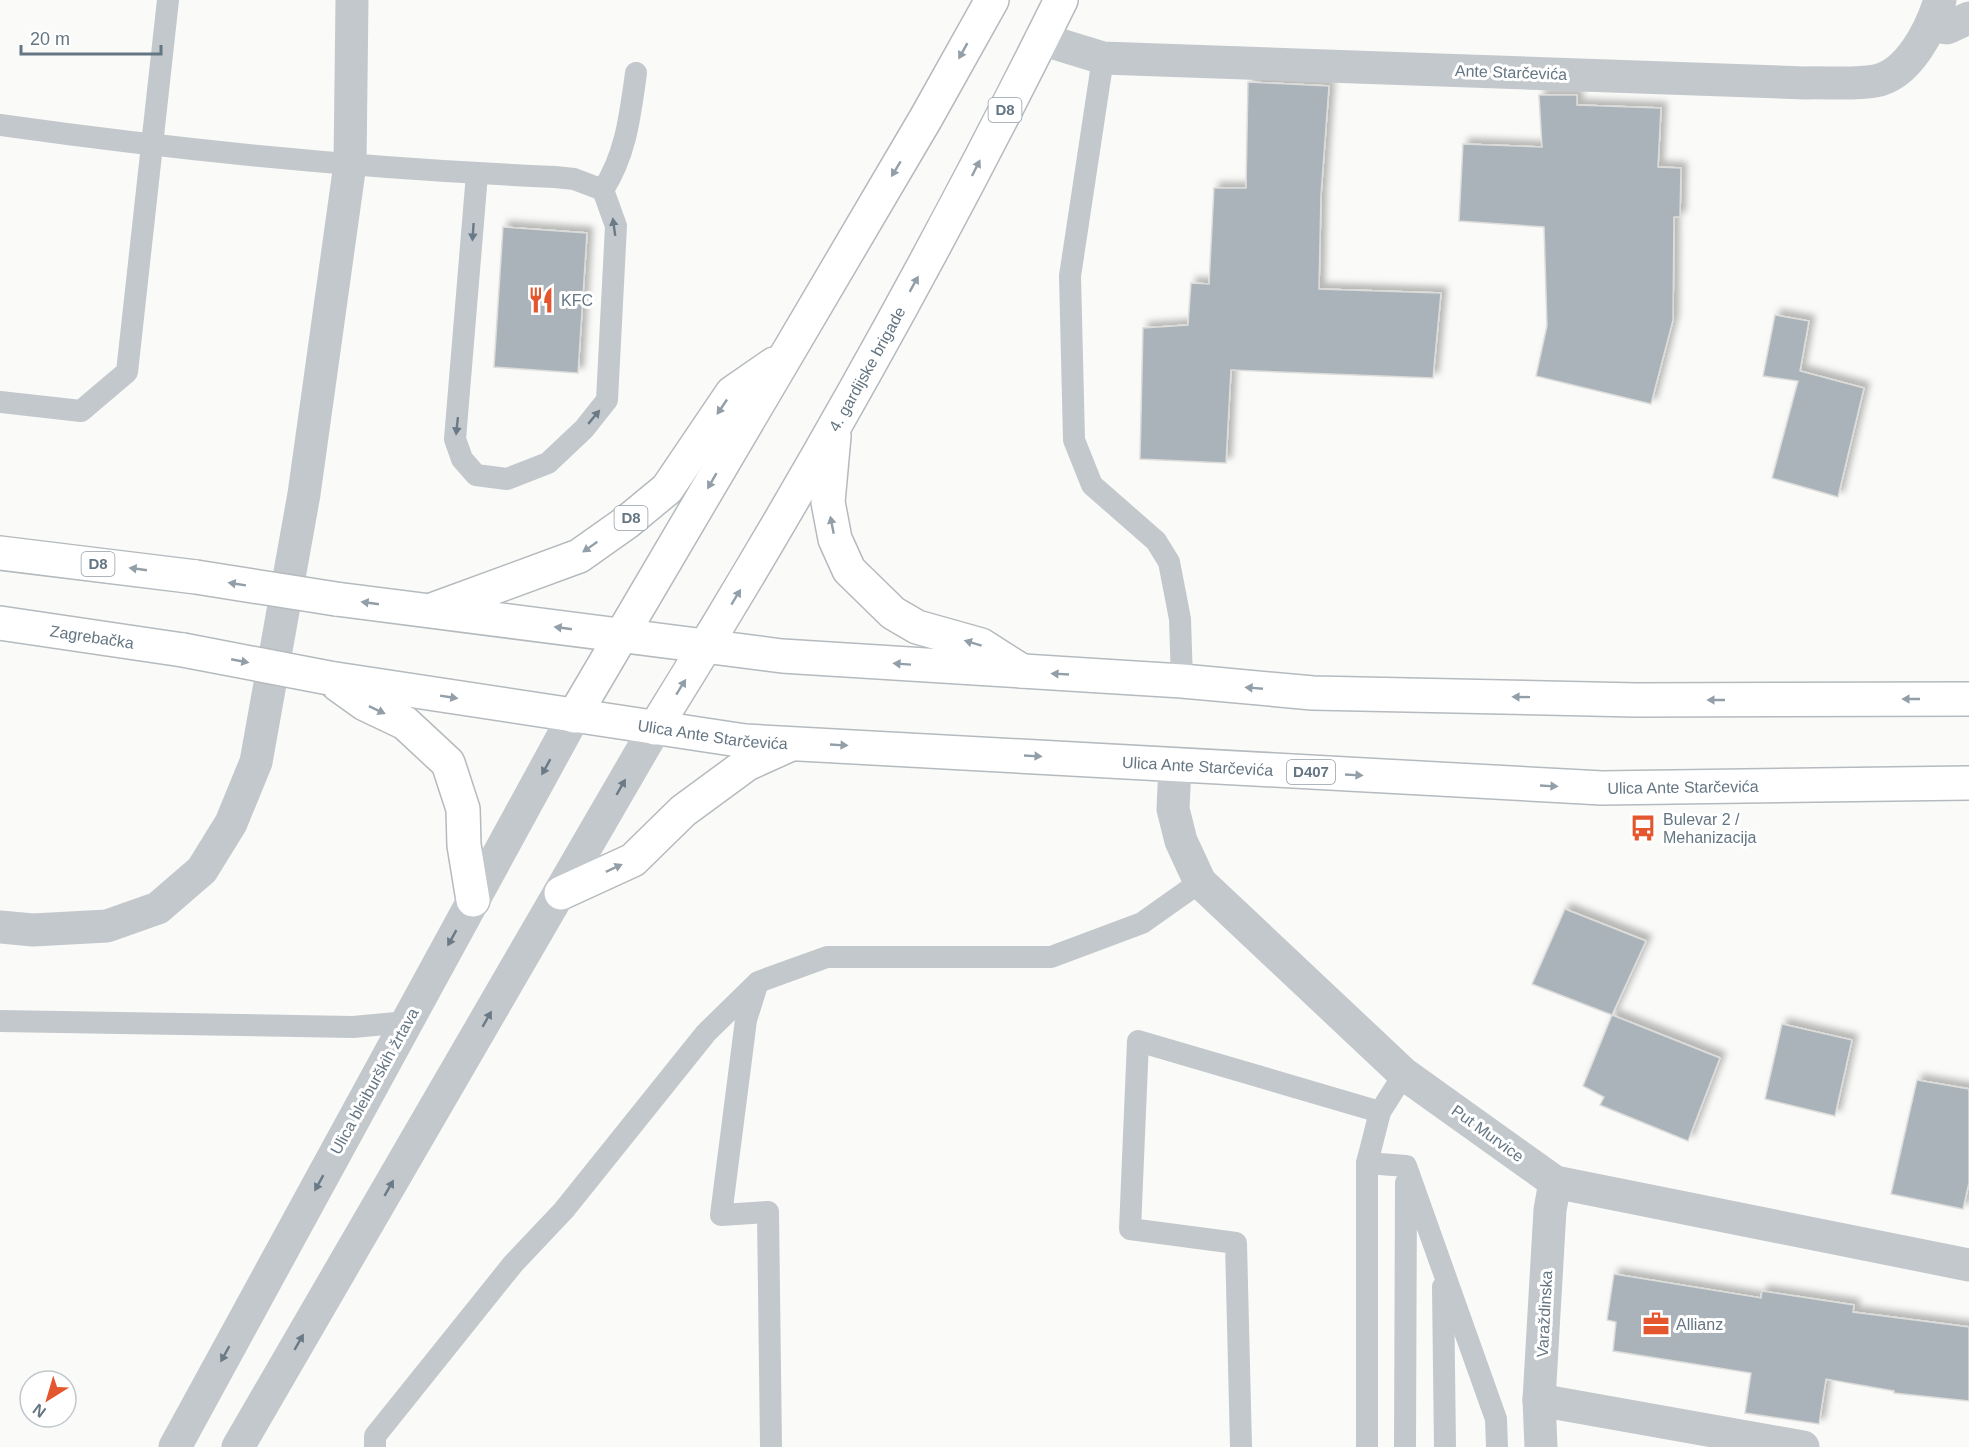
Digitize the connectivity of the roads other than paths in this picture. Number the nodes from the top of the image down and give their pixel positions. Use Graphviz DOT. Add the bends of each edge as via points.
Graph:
graph roads {
  1 [pos="168,0"];
  2 [pos="352,0"];
  3 [pos="992,0"];
  4 [pos="1061,0"];
  5 [pos="1936,13"];
  6 [pos="1969,18"];
  7 [pos="1041,39"];
  8 [pos="1103,58"];
  9 [pos="636,73"];
  10 [pos="0,124"];
  11 [pos="152,144"];
  12 [pos="350,164"];
  13 [pos="477,174"];
  14 [pos="603,190"];
  15 [pos="783,357"];
  16 [pos="0,402"];
  17 [pos="834,427"];
  18 [pos="0,553"];
  19 [pos="429,611"];
  20 [pos="0,623"];
  21 [pos="621,636"];
  22 [pos="706,647"];
  23 [pos="1023,672"];
  24 [pos="329,678"];
  25 [pos="1182,681"];
  26 [pos="1969,699"];
  27 [pos="574,716"];
  28 [pos="655,728"];
  29 [pos="795,742"];
  30 [pos="1175,765"];
  31 [pos="1969,783"];
  32 [pos="1200,882"];
  33 [pos="561,893"];
  34 [pos="473,900"];
  35 [pos="0,927"];
  36 [pos="758,982"];
  37 [pos="0,1021"];
  38 [pos="407,1022"];
  39 [pos="1404,1074"];
  40 [pos="1380,1112"];
  41 [pos="1366,1163"];
  42 [pos="1406,1166"];
  43 [pos="1555,1182"];
  44 [pos="1969,1265"];
  45 [pos="1442,1271"];
  46 [pos="1539,1400"];
  47 [pos="175,1447"];
  48 [pos="238,1447"];
  49 [pos="375,1447"];
  50 [pos="771,1447"];
  51 [pos="1241,1447"];
  52 [pos="1367,1447"];
  53 [pos="1405,1447"];
  54 [pos="1445,1447"];
  55 [pos="1497,1447"];
  56 [pos="1541,1447"];
  57 [pos="1803,1447"];
  1 -- 11 [label="lane"];
  2 -- 12 [label="street"];
  3 -- 15 [label="main road, D8, one-way"];
  4 -- 7 [label="main road, 4. gardijske brigade / D8"];
  5 -- 6 [label="street" via="1947,28"];
  5 -- 8 [label="street, Ante Starčevića" via="1904,65 1877,81 1804,83"];
  7 -- 8 [label="street, Ante Starčevića"];
  17 -- 7 [label="main road, 4. gardijske brigade / D8, one-way" via="950,220"];
  8 -- 25 [label="lane" via="1070,276 1074,440 1092,485 1156,541 1169,562 1180,619"];
  9 -- 14 [label="lane" via="624,149"];
  10 -- 11 [label="lane"];
  11 -- 12 [label="lane"];
  11 -- 16 [label="lane" via="127,372 81,411"];
  12 -- 13 [label="lane"];
  12 -- 35 [label="street" via="304,494 256,762 231,823 202,870 158,908 107,926 33,930"];
  13 -- 14 [label="lane" via="574,179"];
  13 -- 14 [label="lane, one-way" via="455,439 462,459 476,475 507,479 548,463 584,429 607,400 616,226"];
  15 -- 19 [label="main road, D8, one-way" via="732,393 667,489 627,522 579,556"];
  15 -- 21 [label="main road, D8, one-way"];
  22 -- 17 [label="main road, 4. gardijske brigade / D8, one-way"];
  23 -- 17 [label="main road, one-way" via="981,645 917,627 893,613 849,570 835,539 828,502"];
  19 -- 18 [label="main road, D8, one-way, bridge"];
  21 -- 19 [label="main road, D8, one-way"];
  20 -- 24 [label="main road, Zagrebačka, one-way, bridge" via="183,650"];
  21 -- 22 [label="main road"];
  21 -- 27 [label="main road, D8"];
  23 -- 22 [label="main road, one-way"];
  28 -- 22 [label="main road, 4. gardijske brigade / D8, one-way"];
  25 -- 23 [label="main road, one-way"];
  24 -- 27 [label="main road, Ulica Ante Starčevića, one-way"];
  24 -- 34 [label="main road, one-way" via="365,704 405,723 448,763 463,809"];
  26 -- 25 [label="main road, one-way" via="1636,700 1324,693"];
  27 -- 28 [label="main road, Ulica Ante Starčevića"];
  27 -- 34 [label="street, Ulica bleiburških žrtava, one-way"];
  28 -- 29 [label="main road, Ulica Ante Starčevića / D407" via="744,741"];
  33 -- 28 [label="street, one-way"];
  29 -- 30 [label="main road, Ulica Ante Starčevića / D407, one-way"];
  33 -- 29 [label="main road, one-way" via="633,860 682,811 747,764"];
  30 -- 31 [label="main road, Ulica Ante Starčevića / D407, one-way" via="1602,789"];
  30 -- 32 [label="street, Put Murvice" via="1173,809 1181,841"];
  32 -- 36 [label="lane" via="1142,923 1051,957 827,957"];
  32 -- 39 [label="street, Put Murvice"];
  48 -- 33 [label="street, one-way"];
  34 -- 38 [label="street, Ulica bleiburških žrtava, one-way"];
  36 -- 49 [label="lane" via="706,1033 564,1210 513,1264 375,1436"];
  36 -- 50 [label="lane" via="746,1020 721,1215 768,1212"];
  37 -- 38 [label="lane" via="353,1027"];
  38 -- 47 [label="street, Ulica bleiburških žrtava, one-way"];
  39 -- 40 [label="lane"];
  39 -- 43 [label="street, Put Murvice"];
  40 -- 41 [label="lane"];
  40 -- 51 [label="lane" via="1138,1041 1130,1229 1236,1243"];
  41 -- 42 [label="lane"];
  41 -- 52 [label="lane"];
  42 -- 45 [label="lane"];
  42 -- 53 [label="lane"];
  43 -- 44 [label="street, Put Murvice"];
  43 -- 46 [label="street, Varaždinska"];
  45 -- 54 [label="lane"];
  45 -- 55 [label="lane" via="1497,1419"];
  46 -- 56 [label="street, Varaždinska"];
  46 -- 57 [label="street"];
}
